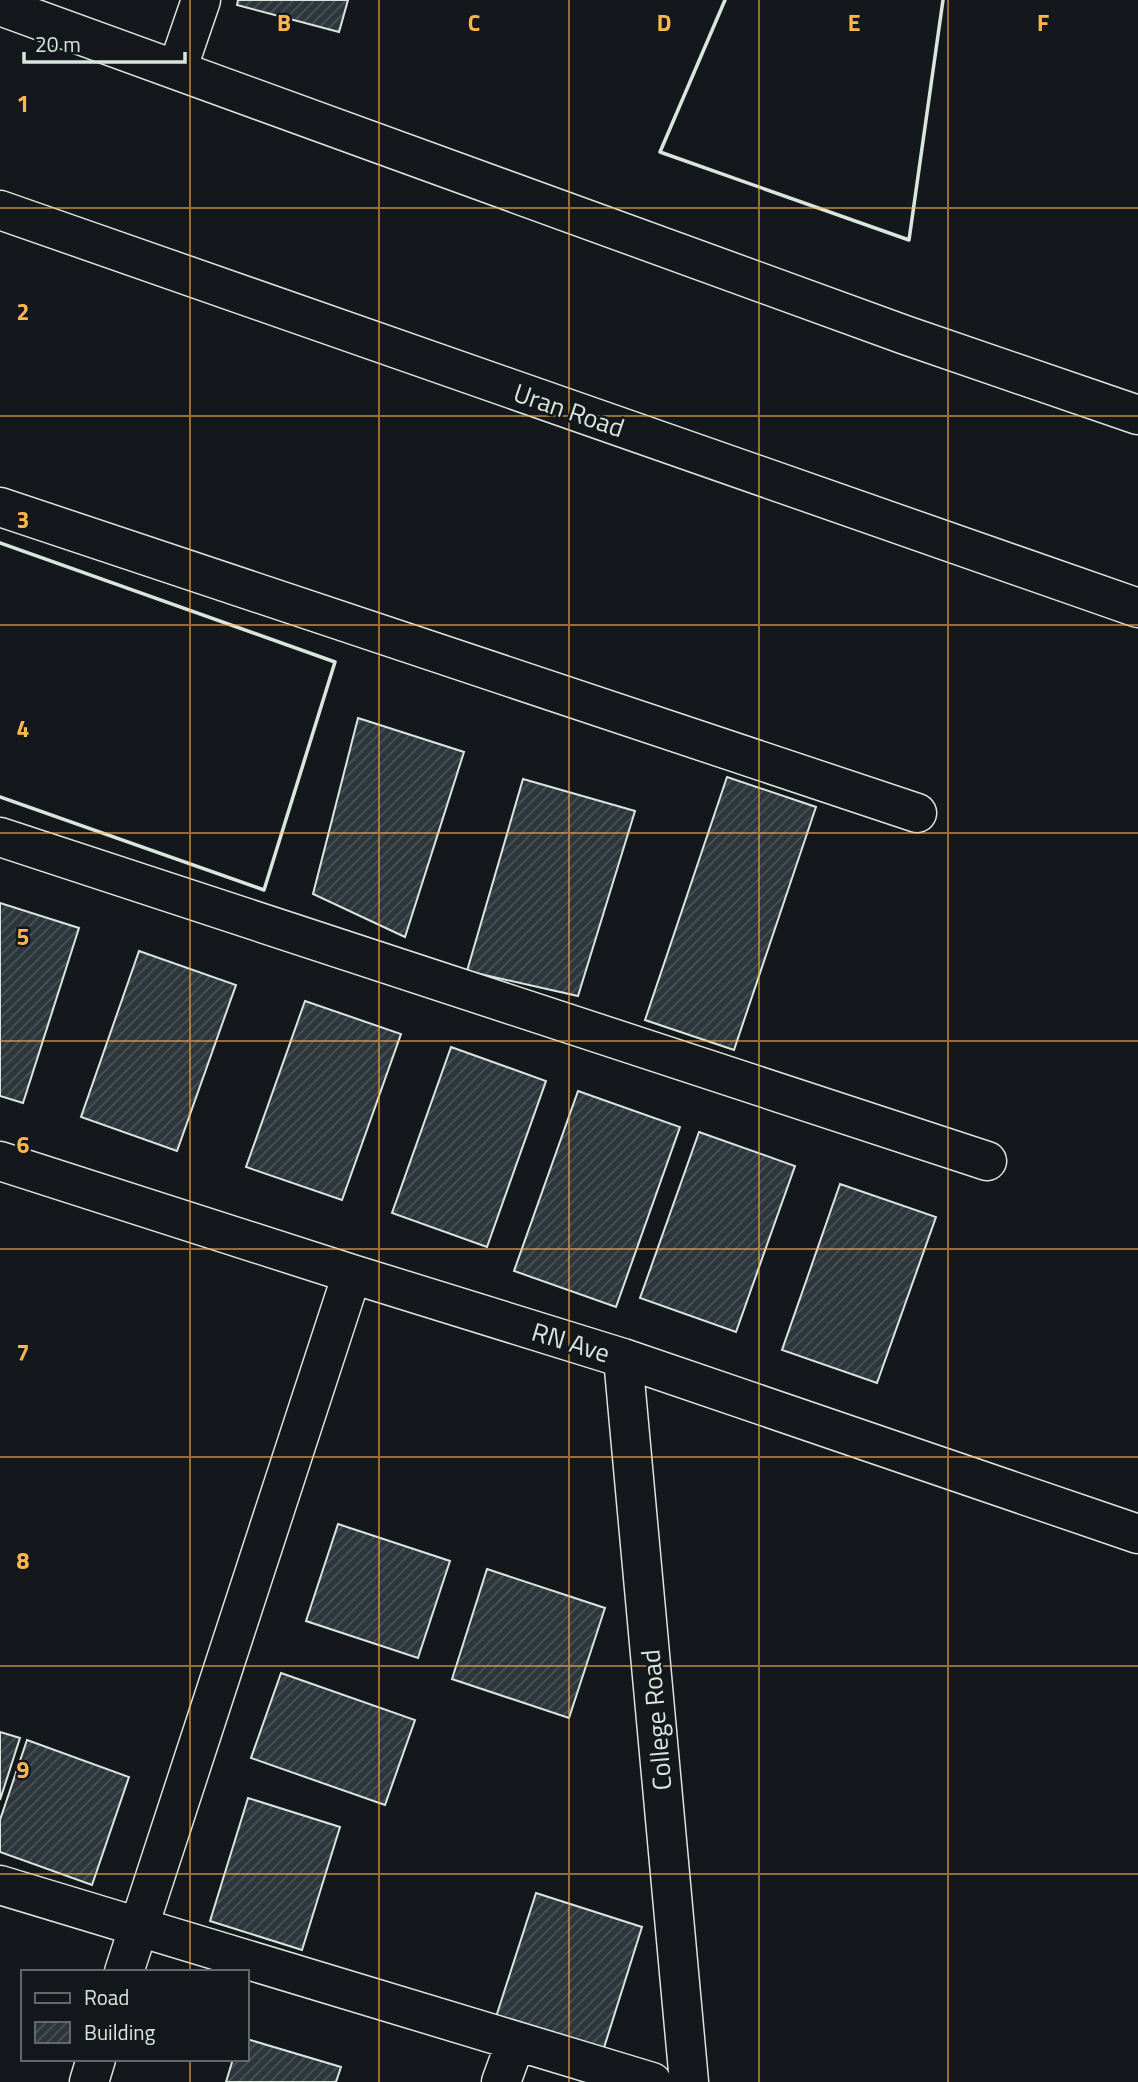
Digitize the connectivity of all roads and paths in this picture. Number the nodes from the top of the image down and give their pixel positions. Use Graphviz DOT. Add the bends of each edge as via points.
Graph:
graph roads {
  1 [pos="201,0"];
  2 [pos="0,6"];
  3 [pos="177,70"];
  4 [pos="0,210"];
  5 [pos="1138,415"];
  6 [pos="0,507"];
  7 [pos="1138,608"];
  8 [pos="917,813"];
  9 [pos="0,837"];
  10 [pos="0,1161"];
  11 [pos="987,1161"];
  12 [pos="352,1274"];
  13 [pos="623,1358"];
  14 [pos="1138,1534"];
  15 [pos="0,1885"];
  16 [pos="139,1927"];
  17 [pos="125,1970"];
  18 [pos="516,2040"];
  19 [pos="95,2061"];
  20 [pos="89,2082"];
  21 [pos="501,2082"];
  22 [pos="652,2082"];
  23 [pos="689,2082"];
  1 -- 3 [label="street"];
  2 -- 3 [label="street"];
  3 -- 5 [label="street"];
  4 -- 7 [label="street, Uran Road"];
  6 -- 8 [label="street"];
  9 -- 11 [label="street"];
  10 -- 12 [label="street, RN Ave"];
  12 -- 13 [label="street, RN Ave"];
  12 -- 16 [label="street"];
  13 -- 14 [label="street, RN Ave"];
  13 -- 23 [label="street, College Road"];
  15 -- 16 [label="street"];
  16 -- 17 [label="street"];
  16 -- 18 [label="street"];
  18 -- 21 [label="street"];
  18 -- 22 [label="street"];
  19 -- 20 [label="street"];
}
